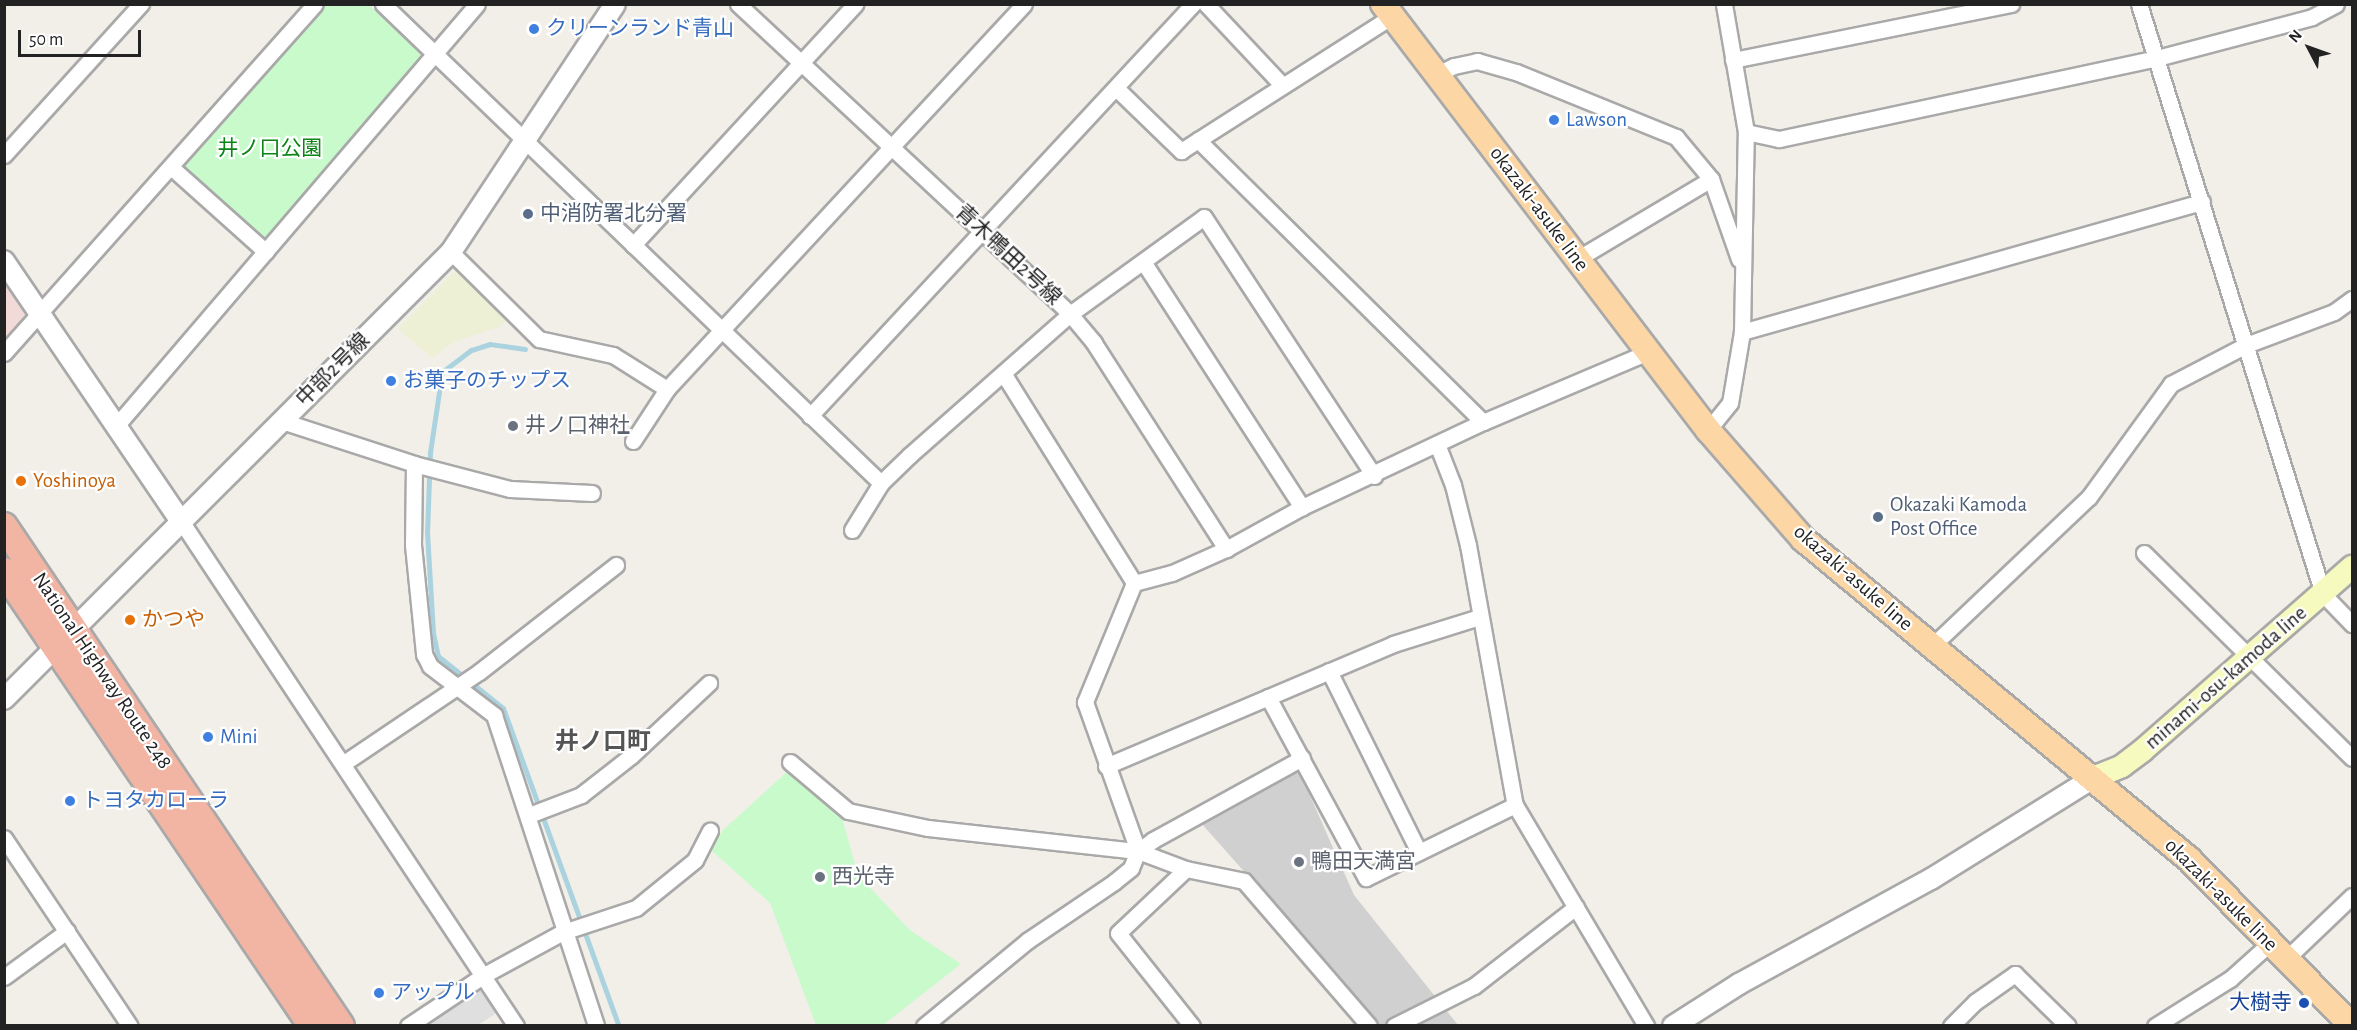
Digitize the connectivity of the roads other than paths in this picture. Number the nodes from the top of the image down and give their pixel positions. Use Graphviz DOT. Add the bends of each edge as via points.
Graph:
graph roads {
  1 [pos="141,4"];
  2 [pos="315,4"];
  3 [pos="383,4"];
  4 [pos="477,4"];
  5 [pos="615,4"];
  6 [pos="738,4"];
  7 [pos="855,4"];
  8 [pos="1024,4"];
  9 [pos="1193,4"];
  10 [pos="1206,4"];
  11 [pos="1724,4"];
  12 [pos="2011,4"];
  13 [pos="2139,4"];
  14 [pos="2336,4"];
  15 [pos="1387,10"];
  16 [pos="435,54"];
  17 [pos="2157,58"];
  18 [pos="1733,60"];
  19 [pos="800,62"];
  20 [pos="1436,75"];
  21 [pos="1282,85"];
  22 [pos="1116,88"];
  23 [pos="1746,132"];
  24 [pos="1198,140"];
  25 [pos="525,141"];
  26 [pos="891,147"];
  27 [pos="4,155"];
  28 [pos="171,167"];
  29 [pos="1711,179"];
  30 [pos="2202,202"];
  31 [pos="982,231"];
  32 [pos="633,245"];
  33 [pos="266,252"];
  34 [pos="451,252"];
  35 [pos="1577,259"];
  36 [pos="4,261"];
  37 [pos="1144,263"];
  38 [pos="1743,269"];
  39 [pos="2352,299"];
  40 [pos="40,313"];
  41 [pos="1070,314"];
  42 [pos="722,330"];
  43 [pos="1742,332"];
  44 [pos="2246,345"];
  45 [pos="1648,351"];
  46 [pos="4,353"];
  47 [pos="1003,373"];
  48 [pos="667,389"];
  49 [pos="810,416"];
  50 [pos="282,421"];
  51 [pos="1483,422"];
  52 [pos="116,426"];
  53 [pos="1708,430"];
  54 [pos="633,441"];
  55 [pos="1437,444"];
  56 [pos="414,464"];
  57 [pos="1374,476"];
  58 [pos="881,483"];
  59 [pos="592,493"];
  60 [pos="1302,507"];
  61 [pos="181,521"];
  62 [pos="4,526"];
  63 [pos="852,530"];
  64 [pos="1226,549"];
  65 [pos="2144,552"];
  66 [pos="616,565"];
  67 [pos="2352,567"];
  68 [pos="4,572"];
  69 [pos="1134,583"];
  70 [pos="2323,594"];
  71 [pos="1479,617"];
  72 [pos="2352,624"];
  73 [pos="74,629"];
  74 [pos="1932,645"];
  75 [pos="55,648"];
  76 [pos="2250,656"];
  77 [pos="1329,671"];
  78 [pos="709,683"];
  79 [pos="456,688"];
  80 [pos="1269,697"];
  81 [pos="4,699"];
  82 [pos="1302,758"];
  83 [pos="2352,758"];
  84 [pos="790,762"];
  85 [pos="344,764"];
  86 [pos="1106,766"];
  87 [pos="2093,778"];
  88 [pos="1515,805"];
  89 [pos="529,815"];
  90 [pos="710,831"];
  91 [pos="4,838"];
  92 [pos="1138,851"];
  93 [pos="1419,852"];
  94 [pos="1186,869"];
  95 [pos="2352,896"];
  96 [pos="1576,907"];
  97 [pos="67,931"];
  98 [pos="563,932"];
  99 [pos="2277,951"];
  100 [pos="484,975"];
  101 [pos="4,977"];
  102 [pos="2174,1021"];
  103 [pos="130,1026"];
  104 [pos="312,1026"];
  105 [pos="341,1026"];
  106 [pos="408,1026"];
  107 [pos="516,1026"];
  108 [pos="597,1026"];
  109 [pos="924,1026"];
  110 [pos="1192,1026"];
  111 [pos="1369,1026"];
  112 [pos="1394,1026"];
  113 [pos="1646,1026"];
  114 [pos="1673,1026"];
  115 [pos="1951,1026"];
  116 [pos="2068,1026"];
  117 [pos="2155,1026"];
  118 [pos="2352,1026"];
  1 -- 27 [label="street"];
  2 -- 28 [label="street"];
  3 -- 16 [label="street"];
  4 -- 16 [label="street"];
  5 -- 25 [label="street, 中部2号線"];
  6 -- 19 [label="street, 青木鴨田2号線"];
  7 -- 19 [label="street"];
  8 -- 26 [label="street"];
  9 -- 22 [label="street"];
  10 -- 21 [label="street"];
  11 -- 18 [label="street"];
  12 -- 18 [label="street"];
  13 -- 17 [label="street"];
  14 -- 17 [label="street" via="2312,17"];
  15 -- 20 [label="main road, okazaki-asuke line"];
  15 -- 21 [label="street"];
  16 -- 25 [label="street"];
  16 -- 33 [label="street"];
  17 -- 23 [label="street" via="1779,138"];
  17 -- 30 [label="street"];
  18 -- 23 [label="street"];
  19 -- 26 [label="street, 青木鴨田2号線"];
  19 -- 32 [label="street"];
  20 -- 29 [label="street" via="1477,61 1516,72 1676,137"];
  20 -- 35 [label="main road, okazaki-asuke line"];
  21 -- 24 [label="street"];
  22 -- 24 [label="street" via="1181,151"];
  22 -- 31 [label="street"];
  23 -- 38 [label="street"];
  24 -- 51 [label="street"];
  25 -- 32 [label="street"];
  25 -- 34 [label="street, 中部2号線"];
  26 -- 31 [label="street, 青木鴨田2号線"];
  26 -- 42 [label="street"];
  28 -- 33 [label="street"];
  28 -- 40 [label="street"];
  29 -- 35 [label="street"];
  29 -- 38 [label="street"];
  30 -- 43 [label="street"];
  30 -- 44 [label="street"];
  31 -- 41 [label="street, 青木鴨田2号線"];
  31 -- 49 [label="street"];
  32 -- 42 [label="street"];
  33 -- 52 [label="street"];
  34 -- 48 [label="street" via="539,339 613,356"];
  34 -- 50 [label="street, 中部2号線"];
  35 -- 45 [label="main road, okazaki-asuke line"];
  36 -- 40 [label="street"];
  37 -- 41 [label="street"];
  37 -- 57 [label="street" via="1204,217"];
  37 -- 60 [label="street"];
  38 -- 43 [label="street"];
  39 -- 44 [label="street" via="2334,312"];
  40 -- 46 [label="street"];
  40 -- 52 [label="street"];
  41 -- 47 [label="street"];
  41 -- 64 [label="street, 青木鴨田2号線" via="1094,343"];
  42 -- 48 [label="street"];
  42 -- 49 [label="street"];
  43 -- 53 [label="street" via="1730,403"];
  44 -- 70 [label="street"];
  44 -- 74 [label="street" via="2171,384 2089,497"];
  45 -- 51 [label="street"];
  45 -- 53 [label="main road, okazaki-asuke line"];
  47 -- 58 [label="street"];
  47 -- 69 [label="street"];
  48 -- 54 [label="street"];
  49 -- 58 [label="street"];
  50 -- 56 [label="street"];
  50 -- 61 [label="street, 中部2号線"];
  51 -- 55 [label="street"];
  52 -- 61 [label="street"];
  53 -- 74 [label="main road, okazaki-asuke line" via="1803,539"];
  55 -- 57 [label="street"];
  55 -- 71 [label="street" via="1453,485 1468,545"];
  56 -- 59 [label="street" via="510,489"];
  56 -- 79 [label="street" via="413,545 421,641 430,666"];
  57 -- 60 [label="street"];
  58 -- 63 [label="street"];
  60 -- 64 [label="street"];
  61 -- 73 [label="street, 中部2号線"];
  61 -- 85 [label="street"];
  62 -- 73 [label="highway, National Highway Route 248"];
  64 -- 69 [label="street" via="1172,573"];
  65 -- 76 [label="street"];
  66 -- 79 [label="street"];
  67 -- 70 [label="main road, minami-osu-kamoda line"];
  68 -- 75 [label="highway, National Highway Route 248"];
  69 -- 86 [label="street" via="1085,702"];
  70 -- 72 [label="street"];
  70 -- 76 [label="main road, minami-osu-kamoda line"];
  71 -- 77 [label="street" via="1394,644"];
  71 -- 88 [label="street"];
  73 -- 75 [label="street, 中部2号線"];
  73 -- 105 [label="highway, National Highway Route 248"];
  74 -- 87 [label="main road, okazaki-asuke line"];
  75 -- 81 [label="street, 中部2号線"];
  75 -- 104 [label="highway, National Highway Route 248"];
  76 -- 83 [label="street"];
  76 -- 87 [label="main road, minami-osu-kamoda line" via="2143,750 2122,766"];
  77 -- 80 [label="street"];
  77 -- 93 [label="street"];
  78 -- 89 [label="street" via="631,756 580,795"];
  79 -- 85 [label="street"];
  79 -- 89 [label="street" via="494,716"];
  80 -- 82 [label="street"];
  80 -- 86 [label="street"];
  82 -- 92 [label="street"];
  82 -- 93 [label="street" via="1366,878"];
  84 -- 92 [label="street" via="848,811 928,828"];
  85 -- 100 [label="street"];
  86 -- 92 [label="street"];
  87 -- 99 [label="main road, okazaki-asuke line" via="2190,860"];
  87 -- 114 [label="street" via="1931,879 1739,984"];
  88 -- 93 [label="street"];
  88 -- 96 [label="street"];
  89 -- 98 [label="street"];
  90 -- 98 [label="street" via="695,860 636,908"];
  91 -- 97 [label="street"];
  92 -- 94 [label="street"];
  92 -- 109 [label="street" via="1131,868 1114,882 1027,941"];
  94 -- 110 [label="street" via="1118,933"];
  94 -- 111 [label="street" via="1244,881"];
  95 -- 99 [label="street"];
  96 -- 112 [label="street" via="1474,986"];
  96 -- 113 [label="street"];
  97 -- 101 [label="street"];
  97 -- 103 [label="street"];
  98 -- 100 [label="street"];
  98 -- 108 [label="street"];
  99 -- 102 [label="street" via="2230,979"];
  99 -- 118 [label="main road, okazaki-asuke line"];
  100 -- 106 [label="street"];
  100 -- 107 [label="street"];
  102 -- 117 [label="street"];
  115 -- 116 [label="street" via="1975,1002 2015,974"];
}
